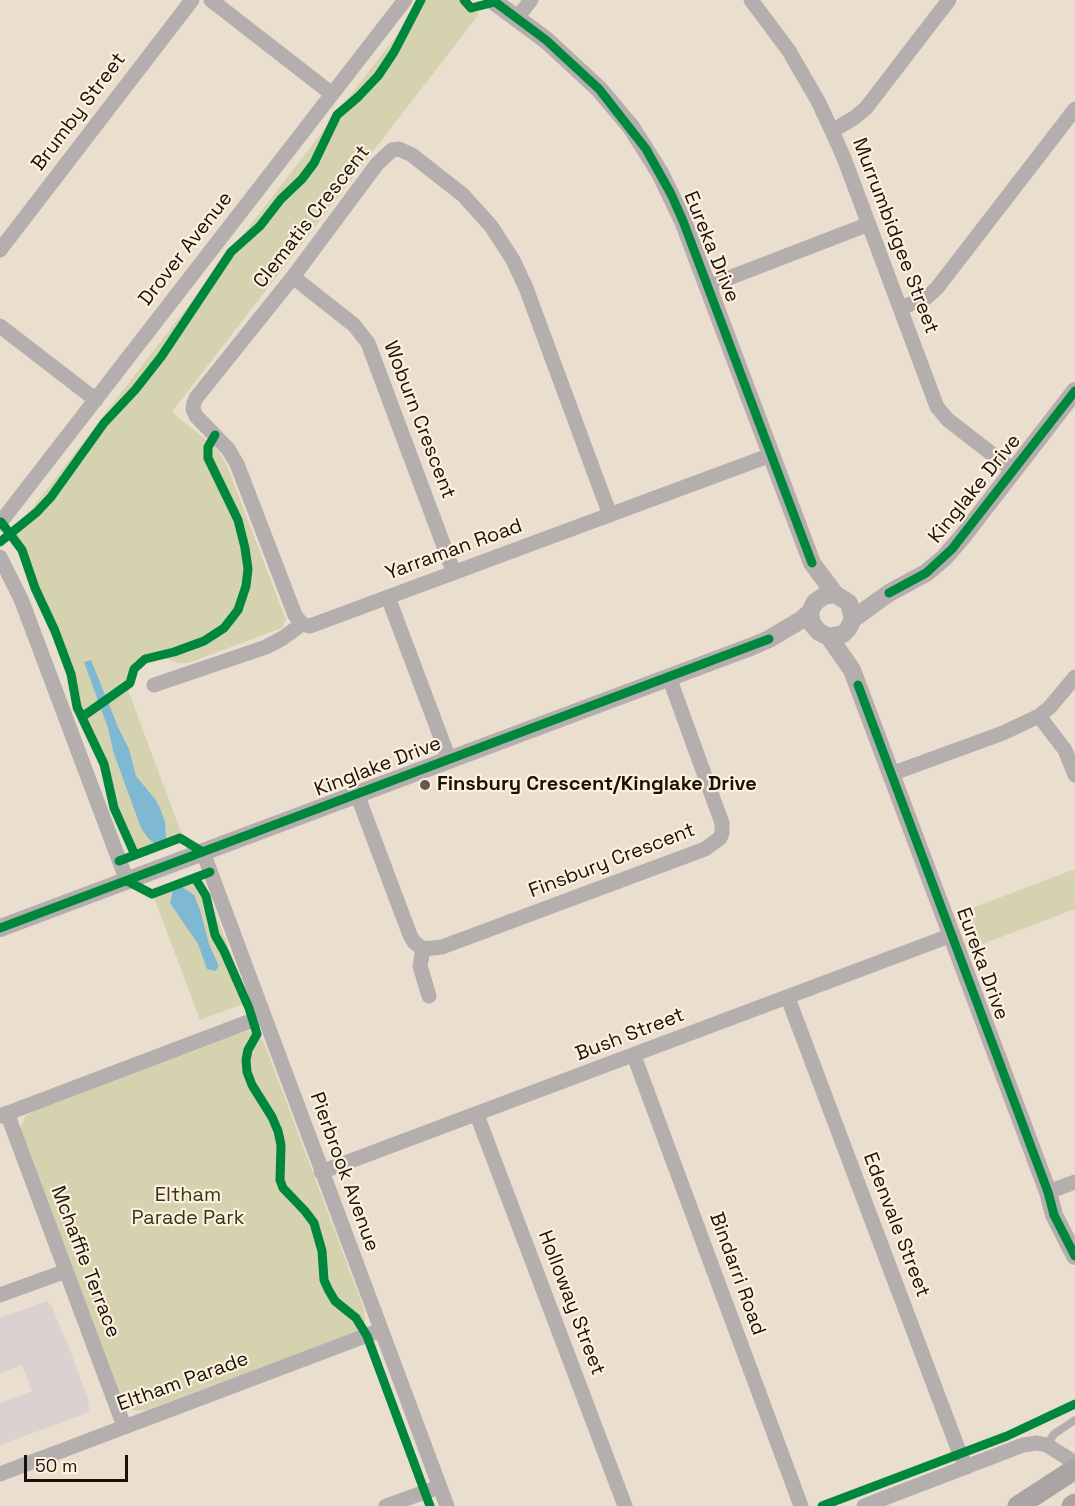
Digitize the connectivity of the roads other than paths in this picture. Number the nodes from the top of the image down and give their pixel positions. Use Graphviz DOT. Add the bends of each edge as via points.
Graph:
graph roads {
  1 [pos="192,0"];
  2 [pos="211,0"];
  3 [pos="405,0"];
  4 [pos="492,0"];
  5 [pos="531,0"];
  6 [pos="750,0"];
  7 [pos="949,0"];
  8 [pos="517,18"];
  9 [pos="332,94"];
  10 [pos="1075,109"];
  11 [pos="832,131"];
  12 [pos="868,224"];
  13 [pos="0,250"];
  14 [pos="293,277"];
  15 [pos="708,286"];
  16 [pos="900,308"];
  17 [pos="0,326"];
  18 [pos="1075,391"];
  19 [pos="96,400"];
  20 [pos="771,455"];
  21 [pos="1014,471"];
  22 [pos="610,515"];
  23 [pos="0,523"];
  24 [pos="0,557"];
  25 [pos="812,563"];
  26 [pos="454,573"];
  27 [pos="889,593"];
  28 [pos="840,596"];
  29 [pos="388,597"];
  30 [pos="812,607"];
  31 [pos="302,624"];
  32 [pos="850,624"];
  33 [pos="824,635"];
  34 [pos="769,639"];
  35 [pos="852,670"];
  36 [pos="669,677"];
  37 [pos="1075,677"];
  38 [pos="154,685"];
  39 [pos="1039,716"];
  40 [pos="449,759"];
  41 [pos="891,774"];
  42 [pos="1075,775"];
  43 [pos="357,794"];
  44 [pos="203,852"];
  45 [pos="127,881"];
  46 [pos="0,928"];
  47 [pos="952,935"];
  48 [pos="423,949"];
  49 [pos="429,996"];
  50 [pos="788,998"];
  51 [pos="264,1016"];
  52 [pos="634,1056"];
  53 [pos="3,1115"];
  54 [pos="477,1115"];
  55 [pos="321,1172"];
  56 [pos="1075,1182"];
  57 [pos="1048,1192"];
  58 [pos="1075,1234"];
  59 [pos="1075,1256"];
  60 [pos="66,1271"];
  61 [pos="0,1295"];
  62 [pos="381,1330"];
  63 [pos="1075,1420"];
  64 [pos="124,1426"];
  65 [pos="1047,1445"];
  66 [pos="1075,1463"];
  67 [pos="967,1467"];
  68 [pos="1075,1469"];
  69 [pos="0,1474"];
  70 [pos="439,1487"];
  71 [pos="386,1506"];
  72 [pos="447,1506"];
  73 [pos="625,1506"];
  74 [pos="801,1506"];
  75 [pos="864,1506"];
  76 [pos="1018,1506"];
  1 -- 13 [label="street, Brumby Street"];
  2 -- 9 [label="street"];
  3 -- 9 [label="street, Drover Avenue"];
  4 -- 8 [label="street, Eureka Drive"];
  5 -- 8 [label="street"];
  6 -- 11 [label="street, Murrumbidgee Street" via="789,51"];
  7 -- 11 [label="street" via="866,108"];
  8 -- 15 [label="street, Eureka Drive" via="583,73 631,127 671,194"];
  9 -- 19 [label="street, Drover Avenue"];
  10 -- 16 [label="street" via="938,288 926,298"];
  11 -- 12 [label="street, Murrumbidgee Street"];
  12 -- 15 [label="street"];
  12 -- 16 [label="street, Murrumbidgee Street"];
  14 -- 22 [label="street, Clematis Crescent" via="385,154 399,149 418,159 470,203 513,260"];
  14 -- 26 [label="street, Woburn Crescent" via="354,325 368,343"];
  14 -- 31 [label="street, Clematis Crescent" via="196,398 193,409 237,464 294,615"];
  15 -- 20 [label="street, Eureka Drive"];
  16 -- 21 [label="street, Murrumbidgee Street" via="940,412"];
  17 -- 19 [label="street"];
  18 -- 21 [label="street, Kinglake Drive"];
  19 -- 23 [label="street, Drover Avenue"];
  20 -- 22 [label="street, Yarraman Road"];
  20 -- 25 [label="street, Eureka Drive"];
  21 -- 27 [label="street, Kinglake Drive" via="944,558 920,577"];
  22 -- 26 [label="street, Yarraman Road"];
  24 -- 45 [label="street" via="21,599"];
  25 -- 28 [label="street, Eureka Drive"];
  25 -- 30 [label="street, Eureka Drive"];
  26 -- 29 [label="street, Yarraman Road"];
  27 -- 28 [label="street, Kinglake Drive"];
  27 -- 32 [label="street, Kinglake Drive"];
  28 -- 30 [label="street" via="824,596"];
  28 -- 32 [label="street" via="851,608"];
  29 -- 31 [label="street, Yarraman Road" via="310,626"];
  29 -- 40 [label="street"];
  30 -- 33 [label="street" via="812,624"];
  30 -- 34 [label="street, Kinglake Drive" via="801,620"];
  31 -- 38 [label="street, Yarraman Road" via="267,647"];
  32 -- 33 [label="street" via="843,634"];
  32 -- 35 [label="street, Eureka Drive"];
  33 -- 34 [label="street, Kinglake Drive"];
  33 -- 35 [label="street, Eureka Drive"];
  34 -- 36 [label="street, Kinglake Drive"];
  35 -- 41 [label="street, Eureka Drive"];
  36 -- 40 [label="street, Kinglake Drive"];
  36 -- 48 [label="street, Finsbury Crescent" via="721,816 722,834 716,842 442,947"];
  37 -- 39 [label="street"];
  39 -- 41 [label="street"];
  39 -- 42 [label="street" via="1065,750"];
  40 -- 43 [label="street, Kinglake Drive"];
  41 -- 47 [label="street, Eureka Drive"];
  43 -- 44 [label="street, Kinglake Drive"];
  43 -- 48 [label="street" via="410,935"];
  44 -- 45 [label="street, Kinglake Drive"];
  44 -- 51 [label="street, Pierbrook Avenue"];
  45 -- 46 [label="street, Kinglake Drive"];
  47 -- 50 [label="street, Bush Street"];
  47 -- 57 [label="street, Eureka Drive"];
  48 -- 49 [label="street" via="420,966"];
  50 -- 52 [label="street, Bush Street"];
  50 -- 67 [label="street, Edenvale Street"];
  51 -- 53 [label="street"];
  51 -- 55 [label="street, Pierbrook Avenue"];
  52 -- 54 [label="street, Bush Street"];
  52 -- 74 [label="street, Bindarri Road"];
  53 -- 60 [label="street, Mchaffie Terrace"];
  54 -- 55 [label="street, Bush Street"];
  54 -- 73 [label="street, Holloway Street"];
  55 -- 62 [label="street, Pierbrook Avenue"];
  56 -- 57 [label="street"];
  57 -- 58 [label="street, Eureka Drive"];
  57 -- 59 [label="street, Eureka Drive" via="1054,1215"];
  60 -- 61 [label="street"];
  60 -- 64 [label="street, Mchaffie Terrace"];
  62 -- 64 [label="street, Eltham Parade"];
  62 -- 70 [label="street, Pierbrook Avenue"];
  63 -- 65 [label="lane" via="1054,1434"];
  64 -- 69 [label="street, Eltham Parade"];
  65 -- 66 [label="street"];
  65 -- 67 [label="street" via="1023,1445"];
  67 -- 75 [label="street"];
  68 -- 76 [label="main road"];
  70 -- 71 [label="street"];
  70 -- 72 [label="street, Pierbrook Avenue"];
}
